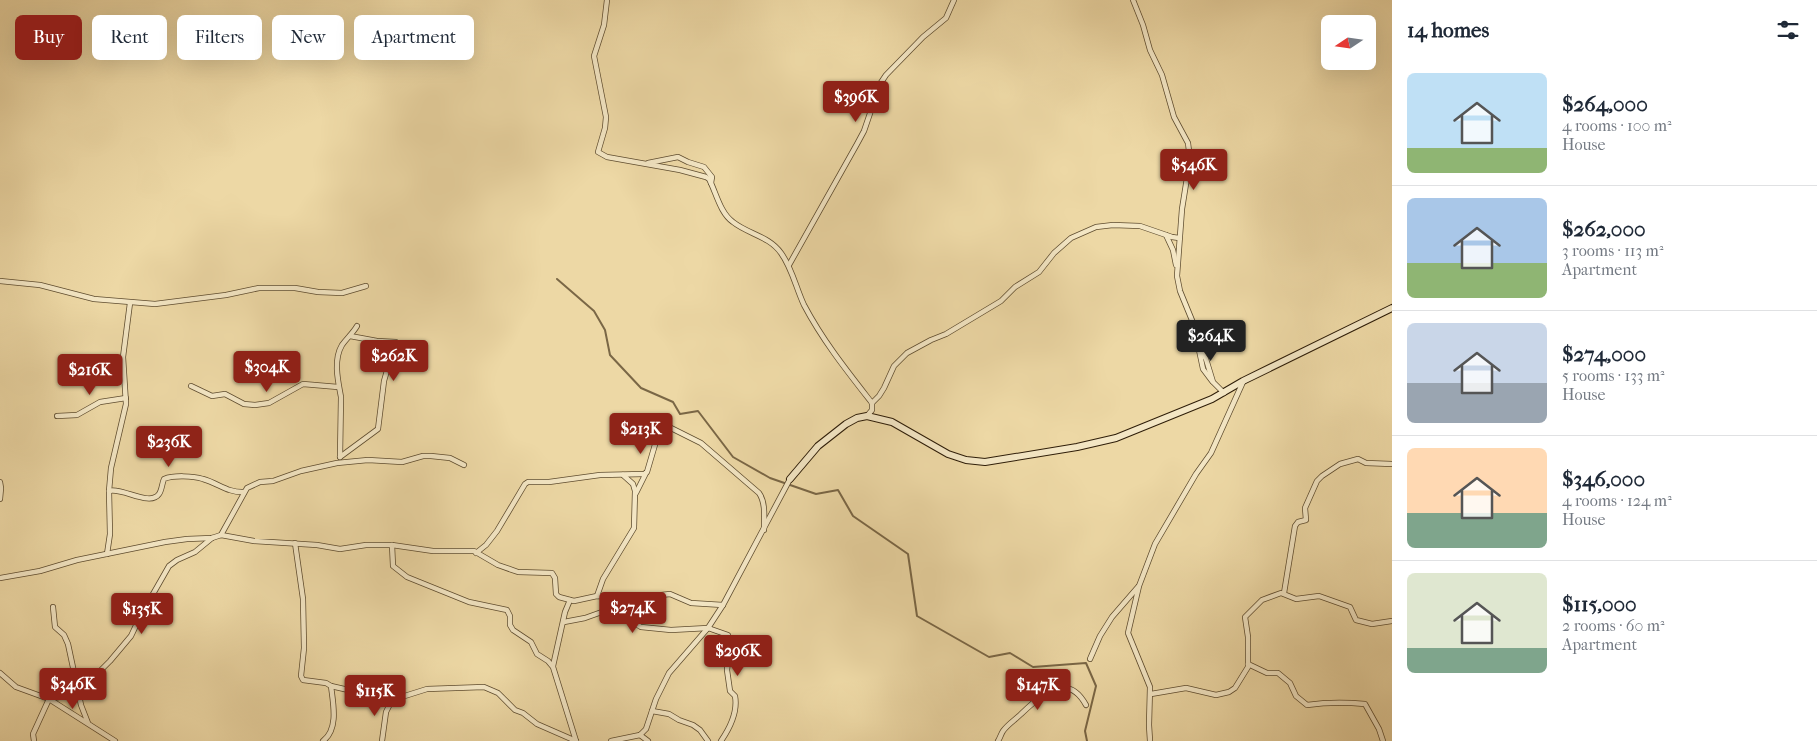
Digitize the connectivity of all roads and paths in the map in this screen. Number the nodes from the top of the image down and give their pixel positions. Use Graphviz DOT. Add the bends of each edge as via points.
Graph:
graph roads {
  1 [pos="607,0"];
  2 [pos="954,0"];
  3 [pos="1133,0"];
  4 [pos="646,164"];
  5 [pos="711,183"];
  6 [pos="1166,235"];
  7 [pos="1179,238"];
  8 [pos="789,265"];
  9 [pos="1177,276"];
  10 [pos="0,281"];
  11 [pos="366,286"];
  12 [pos="130,303"];
  13 [pos="1392,308"];
  14 [pos="357,326"];
  15 [pos="350,336"];
  16 [pos="1243,380"];
  17 [pos="191,386"];
  18 [pos="338,388"];
  19 [pos="1224,393"];
  20 [pos="126,398"];
  21 [pos="872,403"];
  22 [pos="57,416"];
  23 [pos="867,416"];
  24 [pos="340,457"];
  25 [pos="340,464"];
  26 [pos="1392,464"];
  27 [pos="464,465"];
  28 [pos="646,473"];
  29 [pos="623,475"];
  30 [pos="790,479"];
  31 [pos="0,482"];
  32 [pos="109,491"];
  33 [pos="244,492"];
  34 [pos="636,493"];
  35 [pos="0,499"];
  36 [pos="764,530"];
  37 [pos="220,535"];
  38 [pos="212,538"];
  39 [pos="295,543"];
  40 [pos="392,546"];
  41 [pos="476,552"];
  42 [pos="107,554"];
  43 [pos="0,578"];
  44 [pos="1139,586"];
  45 [pos="1284,593"];
  46 [pos="597,596"];
  47 [pos="570,600"];
  48 [pos="723,605"];
  49 [pos="53,607"];
  50 [pos="564,622"];
  51 [pos="1392,622"];
  52 [pos="708,628"];
  53 [pos="1090,659"];
  54 [pos="1248,664"];
  55 [pos="553,667"];
  56 [pos="0,673"];
  57 [pos="331,686"];
  58 [pos="84,687"];
  59 [pos="78,690"];
  60 [pos="1151,694"];
  61 [pos="50,699"];
  62 [pos="80,699"];
  63 [pos="390,699"];
  64 [pos="1086,705"];
  65 [pos="652,712"];
  66 [pos="88,724"];
  67 [pos="640,735"];
  68 [pos="34,741"];
  69 [pos="115,741"];
  70 [pos="323,741"];
  71 [pos="382,741"];
  72 [pos="576,741"];
  73 [pos="611,741"];
  74 [pos="648,741"];
  75 [pos="708,741"];
  76 [pos="722,741"];
  77 [pos="998,741"];
  78 [pos="1150,741"];
  79 [pos="1383,741"];
  1 -- 4 [label="street" via="604,25 594,56 606,117 598,152 607,157"];
  2 -- 8 [label="street" via="946,18 923,37 880,84 864,131"];
  3 -- 7 [label="street" via="1174,117 1188,143 1190,159"];
  4 -- 5 [label="street" via="706,177"];
  4 -- 5 [label="street" via="678,157 704,167 712,177"];
  5 -- 8 [label="street" via="731,220 771,243"];
  6 -- 7 [label="street"];
  6 -- 9 [label="street"];
  6 -- 21 [label="street" via="1140,226 1113,225 1096,227 1072,238 1039,272 1015,287 1002,301 907,353 894,366 884,388"];
  7 -- 9 [label="street"];
  8 -- 21 [label="street" via="801,298 832,352"];
  9 -- 19 [label="street" via="1196,330 1203,369"];
  10 -- 12 [label="street" via="40,285 90,298"];
  11 -- 12 [label="street" via="342,293 259,288 170,304"];
  12 -- 20 [label="street" via="123,357"];
  13 -- 16 [label="street"];
  14 -- 15 [label="street"];
  15 -- 18 [label="street" via="341,347"];
  15 -- 24 [label="street" via="396,342 398,347 384,381 378,429"];
  16 -- 19 [label="street"];
  16 -- 44 [label="street" via="1211,453 1155,544"];
  17 -- 18 [label="street" via="212,396 225,394 244,404 255,405 269,403 303,384"];
  18 -- 24 [label="street" via="341,397"];
  19 -- 23 [label="street" via="1116,438 985,462 948,454 892,422"];
  20 -- 22 [label="street" via="100,402 77,415"];
  20 -- 32 [label="street"];
  21 -- 23 [label="street" via="872,410"];
  23 -- 30 [label="street" via="846,424 818,446"];
  24 -- 25 [label="street"];
  25 -- 27 [label="street" via="377,459 402,462 431,456 450,458"];
  25 -- 33 [label="street" via="252,484"];
  26 -- 45 [label="street" via="1355,459 1340,464 1319,478 1306,504 1306,520 1295,526"];
  28 -- 29 [label="street"];
  28 -- 34 [label="street"];
  28 -- 36 [label="street" via="659,430 669,427 679,431 701,443 759,493"];
  29 -- 34 [label="street" via="633,484"];
  29 -- 41 [label="street" via="528,482 497,531"];
  30 -- 36 [label="street"];
  31 -- 35 [label="street"];
  32 -- 33 [label="street" via="119,490 136,497 153,498 159,494 164,479 189,478 204,479"];
  32 -- 42 [label="street"];
  33 -- 37 [label="street"];
  34 -- 46 [label="street" via="634,528 603,579"];
  36 -- 48 [label="street"];
  37 -- 38 [label="street"];
  37 -- 39 [label="street"];
  38 -- 42 [label="street" via="172,540"];
  38 -- 58 [label="street" via="169,566 126,643"];
  39 -- 40 [label="street" via="340,550 366,545"];
  39 -- 57 [label="street" via="303,599 301,676 303,680"];
  40 -- 41 [label="street"];
  40 -- 55 [label="street" via="393,566 407,578 469,602 507,610 511,628 531,642 537,654"];
  41 -- 47 [label="street" via="518,572 552,574 556,594"];
  42 -- 43 [label="street"];
  44 -- 53 [label="street" via="1112,617"];
  44 -- 60 [label="street" via="1128,633"];
  45 -- 51 [label="street" via="1293,598 1319,596 1332,599 1350,607 1355,619 1367,623"];
  45 -- 54 [label="street" via="1262,600 1244,617"];
  46 -- 47 [label="street" via="577,602"];
  46 -- 48 [label="street" via="670,594 691,603"];
  47 -- 50 [label="street"];
  48 -- 52 [label="street"];
  49 -- 59 [label="street" via="55,627 66,638"];
  50 -- 52 [label="street" via="618,608 641,627 671,630"];
  50 -- 55 [label="street"];
  52 -- 65 [label="street" via="669,673"];
  52 -- 76 [label="street" via="726,634 729,640 728,675 736,704 732,724"];
  54 -- 60 [label="street" via="1238,685 1229,692 1211,695 1186,688"];
  54 -- 79 [label="street" via="1266,673 1278,673 1307,705 1331,702 1366,704"];
  55 -- 72 [label="street"];
  56 -- 61 [label="street" via="16,687"];
  57 -- 63 [label="street"];
  57 -- 70 [label="street" via="333,720 330,735"];
  58 -- 59 [label="street"];
  58 -- 62 [label="street"];
  59 -- 61 [label="street"];
  59 -- 62 [label="street"];
  60 -- 78 [label="street"];
  61 -- 66 [label="street"];
  61 -- 68 [label="street" via="33,734"];
  62 -- 66 [label="street"];
  63 -- 71 [label="street"];
  63 -- 72 [label="street" via="427,689 484,687 498,693 515,710 537,724"];
  64 -- 77 [label="street" via="1081,696 1068,688 1050,691 1005,728"];
  65 -- 67 [label="street" via="646,729"];
  65 -- 75 [label="street" via="669,714 693,725"];
  66 -- 69 [label="street"];
  67 -- 73 [label="street"];
  67 -- 74 [label="street"];
}
